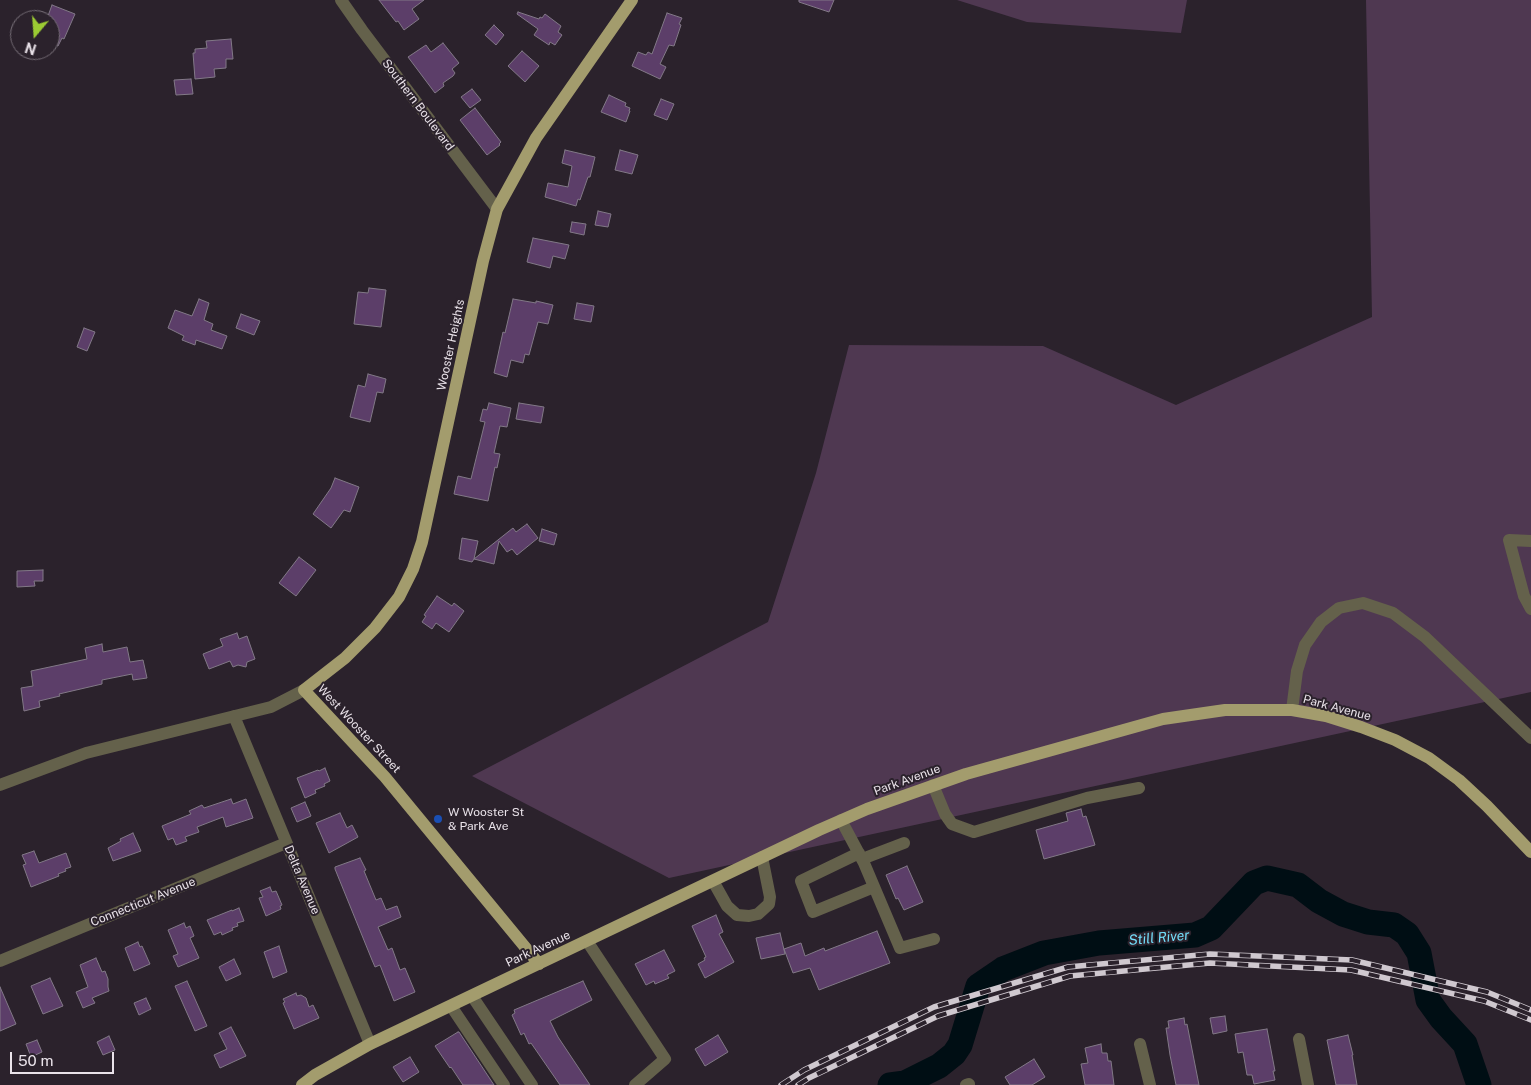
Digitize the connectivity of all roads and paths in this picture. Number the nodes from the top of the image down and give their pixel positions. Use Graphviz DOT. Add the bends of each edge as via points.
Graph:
graph roads {
  1 [pos="342,0"];
  2 [pos="632,0"];
  3 [pos="497,209"];
  4 [pos="1531,541"];
  5 [pos="1531,609"];
  6 [pos="304,690"];
  7 [pos="1292,710"];
  8 [pos="234,716"];
  9 [pos="1531,738"];
  10 [pos="0,784"];
  11 [pos="933,785"];
  12 [pos="1139,788"];
  13 [pos="841,820"];
  14 [pos="286,843"];
  15 [pos="904,843"];
  16 [pos="1531,852"];
  17 [pos="860,856"];
  18 [pos="762,858"];
  19 [pos="712,881"];
  20 [pos="874,887"];
  21 [pos="934,939"];
  22 [pos="587,941"];
  23 [pos="0,961"];
  24 [pos="539,964"];
  25 [pos="472,996"];
  26 [pos="450,1006"];
  27 [pos="1298,1039"];
  28 [pos="370,1044"];
  29 [pos="1140,1044"];
  30 [pos="302,1085"];
  31 [pos="504,1085"];
  32 [pos="532,1085"];
  33 [pos="635,1085"];
  34 [pos="1150,1085"];
  35 [pos="1308,1085"];
  1 -- 3 [label="street, Southern Boulevard"];
  2 -- 3 [label="main road, Wooster Heights" via="536,138"];
  3 -- 6 [label="main road, Wooster Heights" via="422,542 413,569 400,597 375,628 345,658"];
  4 -- 5 [label="street" via="1509,540 1524,596"];
  6 -- 8 [label="street, West Wooster Street" via="271,707"];
  6 -- 24 [label="main road, West Wooster Street" via="385,777"];
  7 -- 9 [label="street" via="1297,670 1305,645 1321,622 1339,608 1363,603 1392,613 1425,637"];
  7 -- 11 [label="main road, Park Avenue" via="1225,710 1163,719"];
  7 -- 16 [label="main road, Park Avenue" via="1361,727 1430,758 1487,806"];
  8 -- 10 [label="street, West Wooster Street" via="86,753"];
  8 -- 14 [label="street, Delta Avenue"];
  11 -- 12 [label="street" via="952,824 974,832 1087,798"];
  11 -- 13 [label="main road, Park Avenue"];
  13 -- 17 [label="street"];
  13 -- 18 [label="main road, Park Avenue"];
  14 -- 23 [label="street, Connecticut Avenue"];
  14 -- 28 [label="street, Delta Avenue"];
  15 -- 17 [label="street"];
  17 -- 20 [label="street"];
  17 -- 20 [label="street" via="801,881 813,912"];
  18 -- 19 [label="main road, Park Avenue"];
  18 -- 19 [label="street" via="770,897 769,904 758,914 737,915 727,906"];
  19 -- 22 [label="main road, Park Avenue"];
  20 -- 21 [label="street" via="900,948"];
  22 -- 24 [label="main road, Park Avenue"];
  22 -- 33 [label="street" via="664,1059"];
  24 -- 25 [label="main road, Park Avenue"];
  25 -- 26 [label="main road, Park Avenue"];
  25 -- 32 [label="street"];
  26 -- 28 [label="main road, Park Avenue"];
  26 -- 31 [label="street"];
  27 -- 35 [label="street"];
  28 -- 30 [label="main road, Park Avenue"];
  29 -- 34 [label="street"];
}
